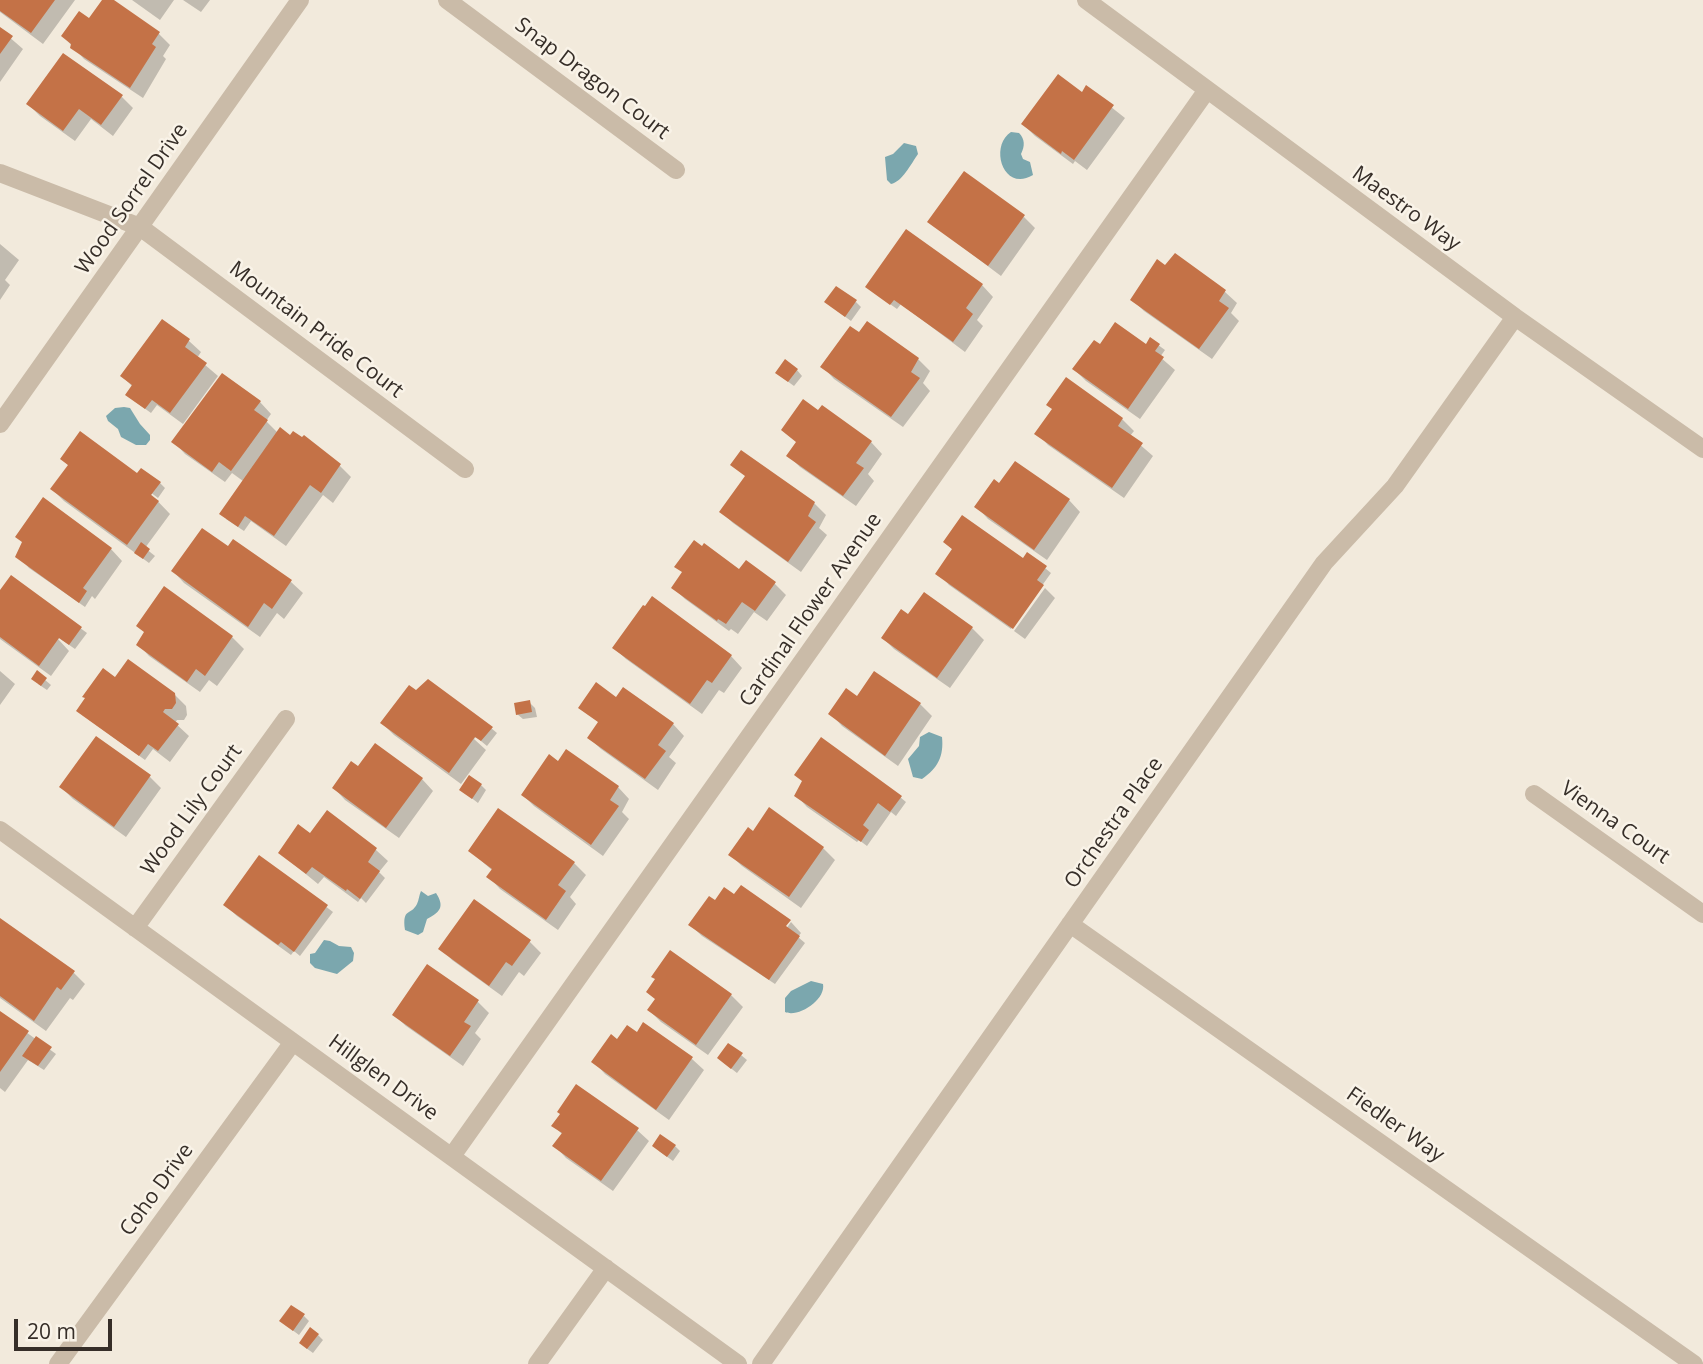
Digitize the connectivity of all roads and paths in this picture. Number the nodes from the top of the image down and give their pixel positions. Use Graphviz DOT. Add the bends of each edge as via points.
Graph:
graph roads {
  1 [pos="300,0"];
  2 [pos="447,0"];
  3 [pos="1086,0"];
  4 [pos="1207,90"];
  5 [pos="676,170"];
  6 [pos="0,173"];
  7 [pos="140,228"];
  8 [pos="1516,317"];
  9 [pos="0,424"];
  10 [pos="1703,449"];
  11 [pos="465,469"];
  12 [pos="286,719"];
  13 [pos="1534,794"];
  14 [pos="0,830"];
  15 [pos="1703,914"];
  16 [pos="1070,924"];
  17 [pos="135,928"];
  18 [pos="293,1042"];
  19 [pos="452,1156"];
  20 [pos="606,1268"];
  21 [pos="58,1364"];
  22 [pos="537,1364"];
  23 [pos="738,1364"];
  24 [pos="761,1364"];
  25 [pos="1694,1364"];
  1 -- 7 [label="street, Wood Sorrel Drive"];
  2 -- 5 [label="street, Snap Dragon Court"];
  3 -- 4 [label="street, Maestro Way"];
  4 -- 8 [label="street, Maestro Way"];
  4 -- 19 [label="street, Cardinal Flower Avenue"];
  6 -- 7 [label="street, Mountain Pride Court"];
  7 -- 9 [label="street, Wood Sorrel Drive"];
  7 -- 11 [label="street, Mountain Pride Court"];
  8 -- 10 [label="street, Maestro Way"];
  8 -- 16 [label="street, Orchestra Place" via="1395,486 1324,563"];
  12 -- 17 [label="street, Wood Lily Court"];
  13 -- 15 [label="street, Vienna Court"];
  14 -- 17 [label="street, Hillglen Drive"];
  16 -- 24 [label="street, Orchestra Place"];
  16 -- 25 [label="street, Fiedler Way"];
  17 -- 18 [label="street, Hillglen Drive"];
  18 -- 19 [label="street, Hillglen Drive"];
  18 -- 21 [label="street, Coho Drive"];
  19 -- 20 [label="street, Hillglen Drive"];
  20 -- 22 [label="street"];
  20 -- 23 [label="street, Hillglen Drive"];
}
